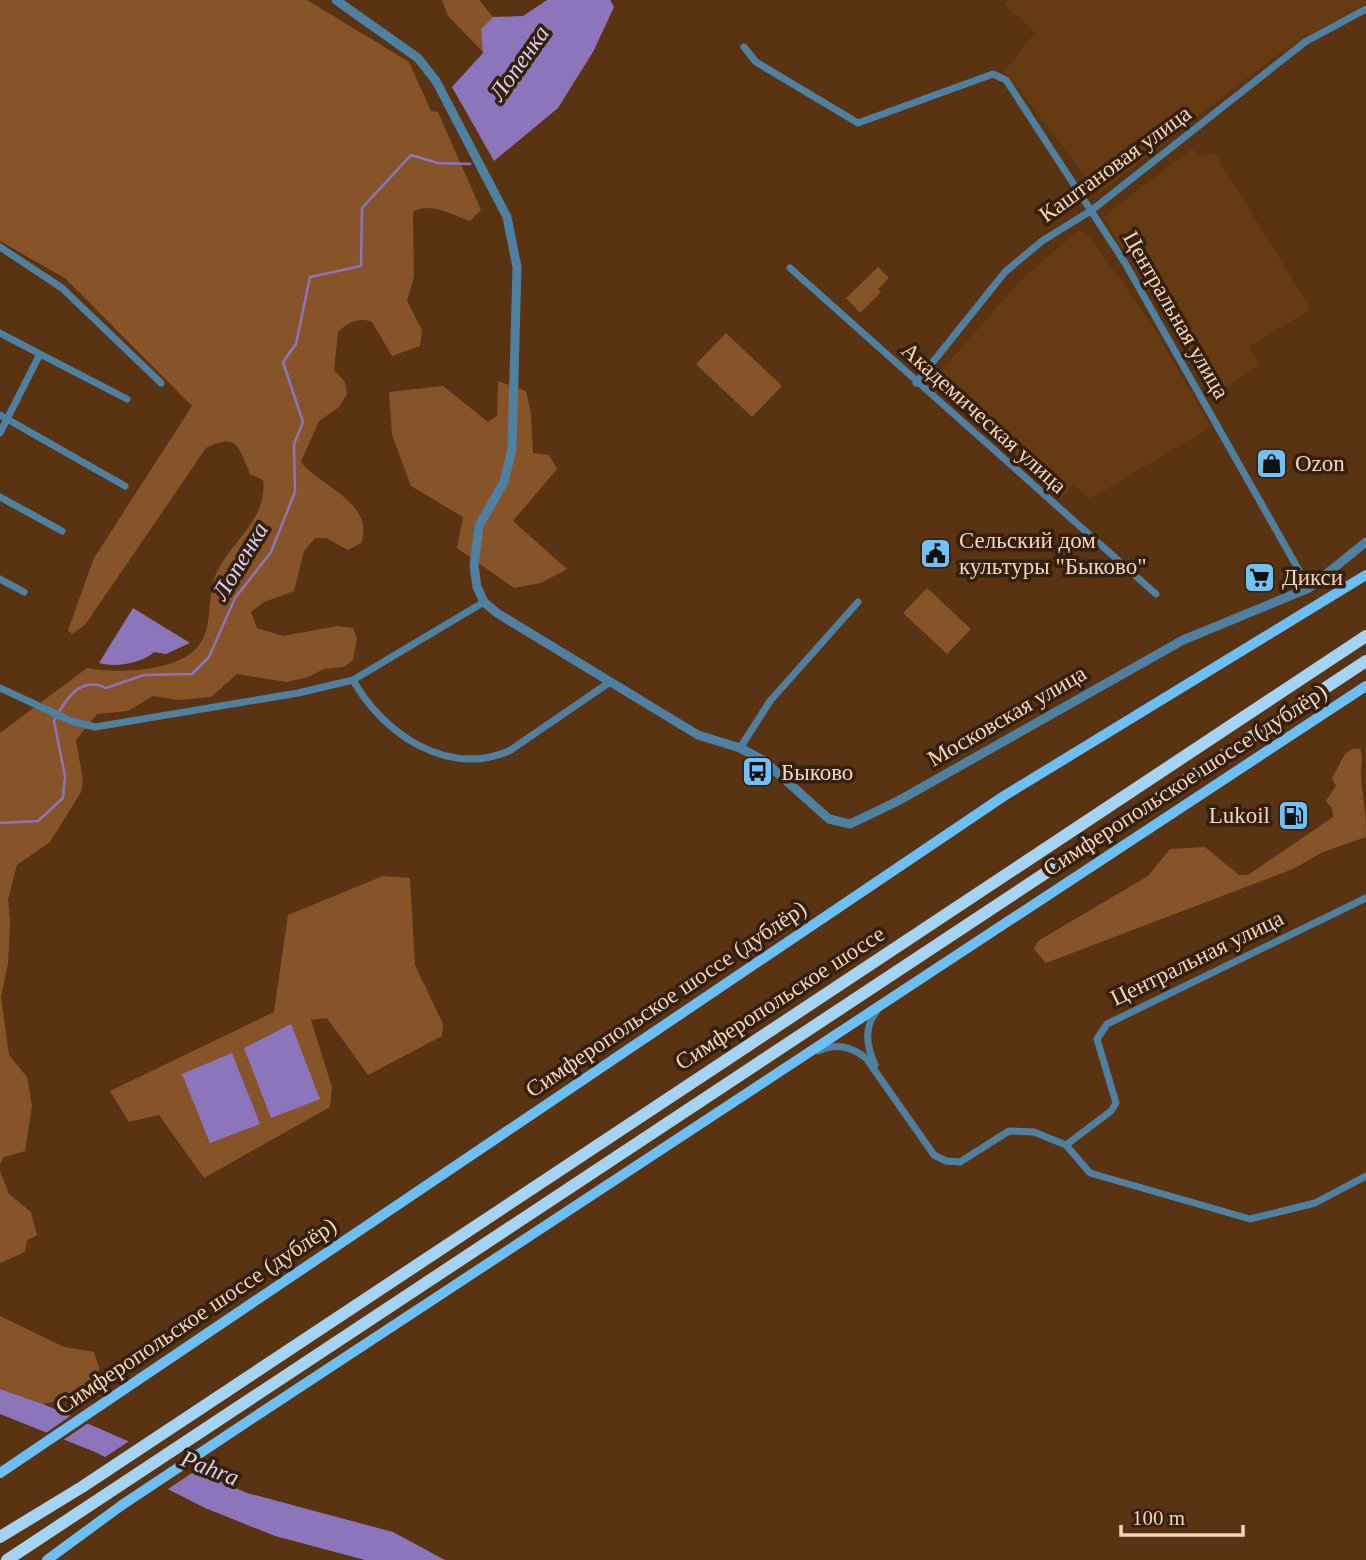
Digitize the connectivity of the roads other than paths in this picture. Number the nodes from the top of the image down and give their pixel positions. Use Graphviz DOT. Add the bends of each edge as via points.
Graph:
graph roads {
  1 [pos="336,0"];
  2 [pos="1366,9"];
  3 [pos="744,47"];
  4 [pos="1092,210"];
  5 [pos="0,247"];
  6 [pos="790,268"];
  7 [pos="0,333"];
  8 [pos="40,354"];
  9 [pos="161,383"];
  10 [pos="916,383"];
  11 [pos="127,399"];
  12 [pos="3,417"];
  13 [pos="0,433"];
  14 [pos="125,485"];
  15 [pos="0,496"];
  16 [pos="62,531"];
  17 [pos="1366,542"];
  18 [pos="1366,575"];
  19 [pos="0,579"];
  20 [pos="1310,588"];
  21 [pos="24,592"];
  22 [pos="1156,594"];
  23 [pos="858,601"];
  24 [pos="484,602"];
  25 [pos="1366,636"];
  26 [pos="1366,661"];
  27 [pos="353,680"];
  28 [pos="610,682"];
  29 [pos="1366,686"];
  30 [pos="0,688"];
  31 [pos="740,748"];
  32 [pos="1366,898"];
  33 [pos="888,999"];
  34 [pos="803,1056"];
  35 [pos="878,1073"];
  36 [pos="1066,1145"];
  37 [pos="1366,1176"];
  38 [pos="0,1473"];
  39 [pos="0,1537"];
  40 [pos="7,1560"];
  41 [pos="47,1560"];
  1 -- 24 [label="street" via="418,58 436,81 507,217 517,267 512,449 504,482 479,527 475,544 477,587"];
  2 -- 4 [label="street, Каштановая улица" via="1305,42"];
  3 -- 4 [label="street, Центральная улица" via="756,62 858,123 993,74 1006,80"];
  4 -- 10 [label="street, Каштановая улица" via="1042,241 1006,272"];
  4 -- 20 [label="street, Центральная улица"];
  5 -- 9 [label="street" via="62,288"];
  6 -- 10 [label="street, Академическая улица"];
  7 -- 8 [label="street"];
  8 -- 11 [label="street"];
  8 -- 12 [label="street"];
  10 -- 22 [label="street, Академическая улица"];
  12 -- 13 [label="street"];
  12 -- 14 [label="street"];
  15 -- 16 [label="street"];
  17 -- 20 [label="street, Московская улица"];
  18 -- 38 [label="main road, Симферопольское шоссе (дублёр)" via="1004,796"];
  19 -- 21 [label="street"];
  20 -- 31 [label="street, Московская улица" via="1183,640 898,802 850,824 829,819 763,760"];
  23 -- 31 [label="street" via="769,701"];
  24 -- 27 [label="street"];
  24 -- 28 [label="street, Московская улица"];
  25 -- 39 [label="highway, Симферопольское шоссе"];
  26 -- 40 [label="highway, Симферопольское шоссе"];
  27 -- 28 [label="street" via="368,706 397,733 437,755 474,759 509,751"];
  27 -- 30 [label="street" via="95,727 71,721"];
  28 -- 31 [label="street, Московская улица" via="698,736"];
  29 -- 33 [label="main road, Симферопольское шоссе (дублёр)"];
  32 -- 36 [label="street, Центральная улица" via="1107,1024 1097,1039 1116,1103"];
  33 -- 34 [label="main road, Симферопольское шоссе (дублёр)"];
  33 -- 35 [label="street" via="868,1029 867,1042"];
  34 -- 35 [label="street" via="840,1045 854,1049"];
  34 -- 41 [label="main road, Симферопольское шоссе (дублёр)" via="122,1505"];
  35 -- 36 [label="street" via="934,1155 946,1161 960,1162 1009,1131 1034,1132"];
  36 -- 37 [label="street" via="1090,1173 1250,1219 1315,1203"];
}
